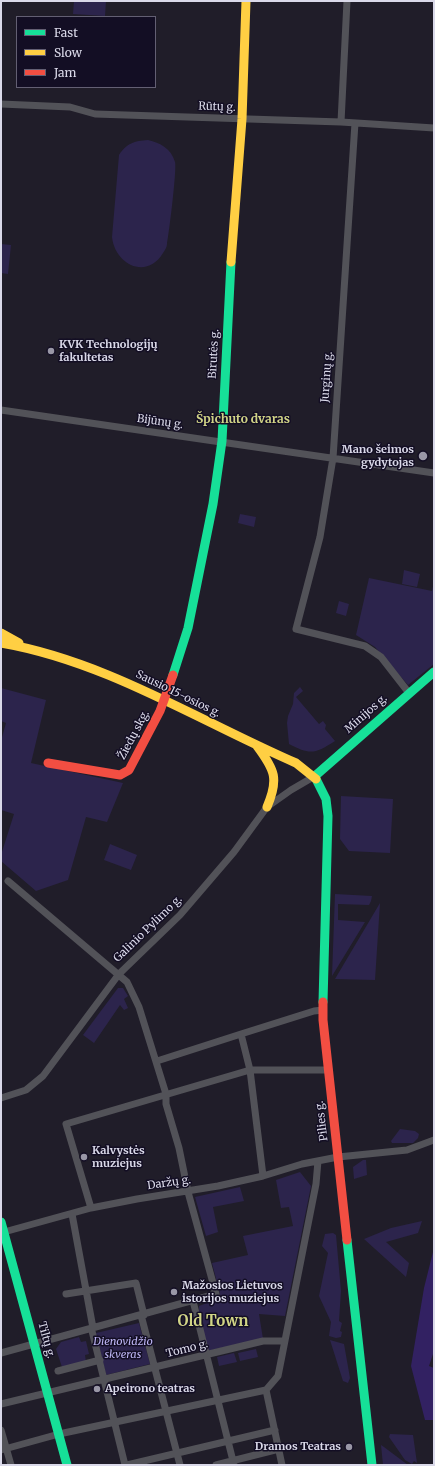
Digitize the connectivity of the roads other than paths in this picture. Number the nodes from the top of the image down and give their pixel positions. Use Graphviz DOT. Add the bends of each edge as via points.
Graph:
graph roads {
  1 [pos="246,1"];
  2 [pos="347,1"];
  3 [pos="1,104"];
  4 [pos="242,119"];
  5 [pos="341,122"];
  6 [pos="355,123"];
  7 [pos="434,128"];
  8 [pos="1,410"];
  9 [pos="222,442"];
  10 [pos="333,458"];
  11 [pos="434,473"];
  12 [pos="1,633"];
  13 [pos="1,643"];
  14 [pos="26,646"];
  15 [pos="434,672"];
  16 [pos="409,693"];
  17 [pos="164,701"];
  18 [pos="257,746"];
  19 [pos="48,764"];
  20 [pos="314,776"];
  21 [pos="267,807"];
  22 [pos="8,881"];
  23 [pos="119,974"];
  24 [pos="323,1010"];
  25 [pos="241,1034"];
  26 [pos="157,1061"];
  27 [pos="250,1070"];
  28 [pos="329,1070"];
  29 [pos="166,1094"];
  30 [pos="1,1098"];
  31 [pos="434,1140"];
  32 [pos="338,1157"];
  33 [pos="318,1161"];
  34 [pos="263,1176"];
  35 [pos="188,1192"];
  36 [pos="91,1208"];
  37 [pos="72,1214"];
  38 [pos="1,1222"];
  39 [pos="4,1232"];
  40 [pos="5,1249"];
  41 [pos="86,1291"];
  42 [pos="66,1294"];
  43 [pos="192,1302"];
  44 [pos="142,1315"];
  45 [pos="93,1328"];
  46 [pos="284,1341"];
  47 [pos="35,1344"];
  48 [pos="1,1353"];
  49 [pos="205,1355"];
  50 [pos="100,1360"];
  51 [pos="155,1368"];
  52 [pos="58,1370"];
  53 [pos="104,1379"];
  54 [pos="272,1384"];
  55 [pos="278,1389"];
  56 [pos="266,1390"];
  57 [pos="48,1392"];
  58 [pos="218,1399"];
  59 [pos="1,1404"];
  60 [pos="166,1411"];
  61 [pos="115,1422"];
  62 [pos="1,1430"];
  63 [pos="275,1430"];
  64 [pos="59,1434"];
  65 [pos="228,1442"];
  66 [pos="279,1448"];
  67 [pos="4,1449"];
  68 [pos="177,1455"];
  69 [pos="234,1463"];
  70 [pos="11,1465"];
  71 [pos="67,1465"];
  72 [pos="126,1465"];
  73 [pos="180,1465"];
  74 [pos="216,1465"];
  75 [pos="282,1465"];
  76 [pos="372,1465"];
  1 -- 4 [label="main road, Birutės g."];
  2 -- 5 [label="street"];
  3 -- 4 [label="street, Rūtų g." via="70,107 95,114"];
  4 -- 5 [label="street, Rūtų g."];
  4 -- 9 [label="main road, Birutės g." via="229,287"];
  5 -- 6 [label="street, Rūtų g."];
  6 -- 7 [label="street, Rūtų g."];
  6 -- 10 [label="street, Jurginų g."];
  8 -- 9 [label="street, Bijūnų g."];
  9 -- 10 [label="street, Bijūnų g."];
  9 -- 17 [label="main road, Birutės g." via="213,504 188,628"];
  10 -- 11 [label="street, Bijūnų g."];
  10 -- 16 [label="street, Jurginų g." via="320,537 296,630 365,646 381,658"];
  12 -- 14 [label="main road, Sausio 15-osios g."];
  13 -- 14 [label="main road, Sausio 15-osios g."];
  14 -- 17 [label="main road, Sausio 15-osios g." via="90,666"];
  15 -- 16 [label="main road, Minijos g."];
  16 -- 20 [label="main road, Minijos g."];
  17 -- 18 [label="main road, Sausio 15-osios g."];
  17 -- 19 [label="main road, Žiedų skg." via="128,770 120,775"];
  18 -- 20 [label="main road, Sausio 15-osios g." via="296,763"];
  18 -- 21 [label="main road" via="272,767 276,782 275,791"];
  20 -- 21 [label="street, Galinio Pylimo g."];
  20 -- 24 [label="main road, Pilies g." via="326,795 328,816"];
  21 -- 23 [label="street, Galinio Pylimo g." via="186,909"];
  22 -- 23 [label="street"];
  23 -- 26 [label="street" via="127,982 139,1007"];
  23 -- 30 [label="street, Galinio Pylimo g." via="43,1076 26,1090"];
  24 -- 25 [label="street" via="314,1010"];
  24 -- 28 [label="main road, Pilies g."];
  25 -- 26 [label="street"];
  25 -- 27 [label="street"];
  26 -- 29 [label="street"];
  27 -- 28 [label="street"];
  27 -- 29 [label="street"];
  27 -- 34 [label="street"];
  28 -- 32 [label="main road, Pilies g."];
  29 -- 35 [label="street" via="166,1104"];
  29 -- 36 [label="street" via="66,1124"];
  31 -- 32 [label="street, Daržų g." via="400,1152"];
  32 -- 33 [label="street, Daržų g."];
  32 -- 76 [label="main road, Pilies g."];
  33 -- 34 [label="street, Daržų g."];
  33 -- 46 [label="street" via="316,1184"];
  34 -- 35 [label="street, Daržų g."];
  35 -- 36 [label="street, Daržų g." via="137,1198"];
  35 -- 43 [label="street" via="216,1294"];
  36 -- 37 [label="street, Daržų g."];
  37 -- 39 [label="street, Daržų g."];
  37 -- 41 [label="street"];
  38 -- 39 [label="main road, Tiltų g."];
  39 -- 40 [label="main road, Tiltų g."];
  40 -- 47 [label="main road, Tiltų g."];
  41 -- 42 [label="street"];
  41 -- 44 [label="street" via="136,1283"];
  41 -- 45 [label="street"];
  43 -- 44 [label="street"];
  43 -- 49 [label="street"];
  44 -- 45 [label="street"];
  44 -- 51 [label="street"];
  45 -- 47 [label="street"];
  45 -- 50 [label="street"];
  46 -- 49 [label="street, Tomo g." via="263,1342"];
  46 -- 54 [label="street" via="278,1376"];
  47 -- 48 [label="street"];
  47 -- 57 [label="main road, Tiltų g."];
  49 -- 51 [label="street, Tomo g."];
  49 -- 58 [label="street"];
  50 -- 52 [label="street"];
  50 -- 53 [label="street"];
  51 -- 53 [label="street, Tomo g."];
  51 -- 60 [label="street"];
  53 -- 57 [label="street, Tomo g."];
  53 -- 61 [label="street"];
  54 -- 55 [label="street"];
  54 -- 56 [label="street"];
  56 -- 58 [label="street"];
  56 -- 63 [label="street"];
  57 -- 59 [label="street, Tomo g."];
  57 -- 64 [label="main road, Tiltų g."];
  58 -- 60 [label="street"];
  58 -- 65 [label="street"];
  60 -- 61 [label="street"];
  60 -- 68 [label="street"];
  61 -- 64 [label="street"];
  61 -- 72 [label="street"];
  62 -- 67 [label="street"];
  63 -- 65 [label="street"];
  63 -- 66 [label="street"];
  64 -- 67 [label="street"];
  64 -- 71 [label="main road, Tiltų g."];
  65 -- 68 [label="street"];
  65 -- 69 [label="street"];
  66 -- 69 [label="street"];
  66 -- 75 [label="street"];
  67 -- 70 [label="street"];
  68 -- 72 [label="street"];
  68 -- 73 [label="street"];
  69 -- 74 [label="street"];
}
